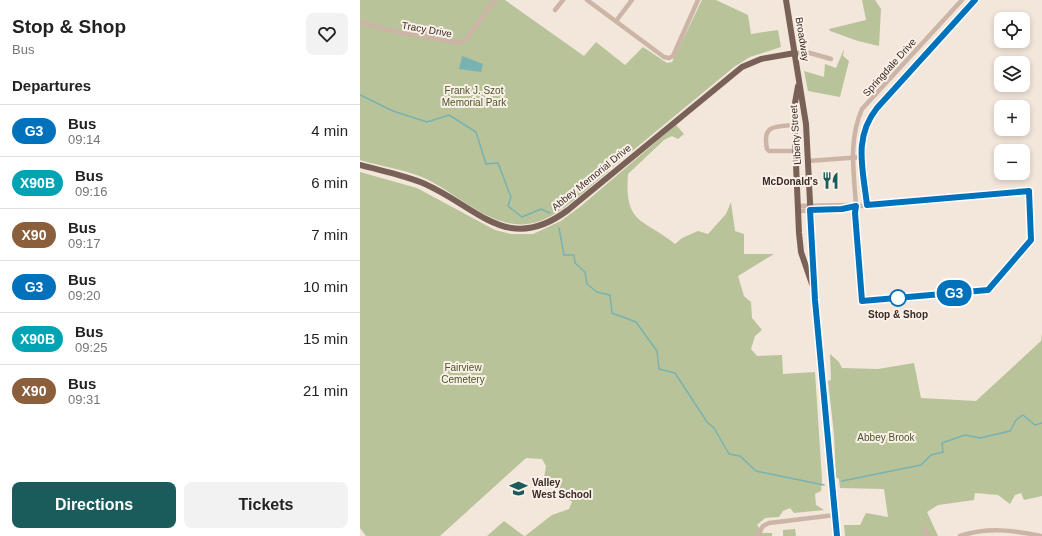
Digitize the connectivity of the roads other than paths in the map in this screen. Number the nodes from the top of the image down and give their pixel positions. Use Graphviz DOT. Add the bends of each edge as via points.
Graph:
graph roads {
  1 [pos="495,0"];
  2 [pos="563,0"];
  3 [pos="587,0"];
  4 [pos="632,0"];
  5 [pos="698,0"];
  6 [pos="786,0"];
  7 [pos="962,0"];
  8 [pos="976,0"];
  9 [pos="555,10"];
  10 [pos="616,21"];
  11 [pos="360,22"];
  12 [pos="795,53"];
  13 [pos="831,59"];
  14 [pos="799,82"];
  15 [pos="803,100"];
  16 [pos="795,112"];
  17 [pos="795,125"];
  18 [pos="795,151"];
  19 [pos="853,157"];
  20 [pos="862,157"];
  21 [pos="808,161"];
  22 [pos="360,165"];
  23 [pos="856,206"];
  24 [pos="798,208"];
  25 [pos="810,208"];
  26 [pos="815,289"];
  27 [pos="835,515"];
  28 [pos="924,528"];
  29 [pos="757,536"];
  30 [pos="837,536"];
  31 [pos="928,536"];
  32 [pos="960,536"];
  33 [pos="1041,536"];
  1 -- 11 [label="street, Tracy Drive" via="468,38 459,43 383,29"];
  2 -- 9 [label="street"];
  3 -- 10 [label="street"];
  4 -- 10 [label="street"];
  5 -- 10 [label="street" via="673,56 669,58 664,57"];
  6 -- 12 [label="main road, Broadway"];
  7 -- 19 [label="street, Springdale Drive" via="862,110 854,130"];
  8 -- 20 [label="street, Springdale Drive" via="870,116 862,134"];
  12 -- 13 [label="street" via="810,53"];
  12 -- 14 [label="main road, Broadway"];
  12 -- 22 [label="main road, Abbey Memorial Drive" via="761,59 742,67 568,210 538,227 520,229 502,226 425,184"];
  14 -- 15 [label="main road, Broadway"];
  14 -- 16 [label="main road, Broadway"];
  15 -- 21 [label="main road, Liberty Street"];
  16 -- 17 [label="main road, Liberty Street"];
  17 -- 18 [label="main road, Liberty Street"];
  17 -- 18 [label="street" via="774,127 768,130 765,136 768,150"];
  18 -- 24 [label="main road, Liberty Street"];
  19 -- 20 [label="street"];
  19 -- 21 [label="street"];
  19 -- 23 [label="street, Springdale Drive"];
  20 -- 23 [label="street, Springdale Drive" via="867,205"];
  21 -- 25 [label="main road, Liberty Street"];
  23 -- 25 [label="street" via="842,209"];
  24 -- 25 [label="street"];
  24 -- 26 [label="main road, Liberty Street" via="801,252"];
  25 -- 26 [label="main road, Liberty Street"];
  26 -- 27 [label="main road, Liberty Street"];
  27 -- 29 [label="street" via="769,523 763,526"];
  27 -- 30 [label="main road, Liberty Street"];
  28 -- 31 [label="street"];
  32 -- 33 [label="street" via="996,530"];
}
